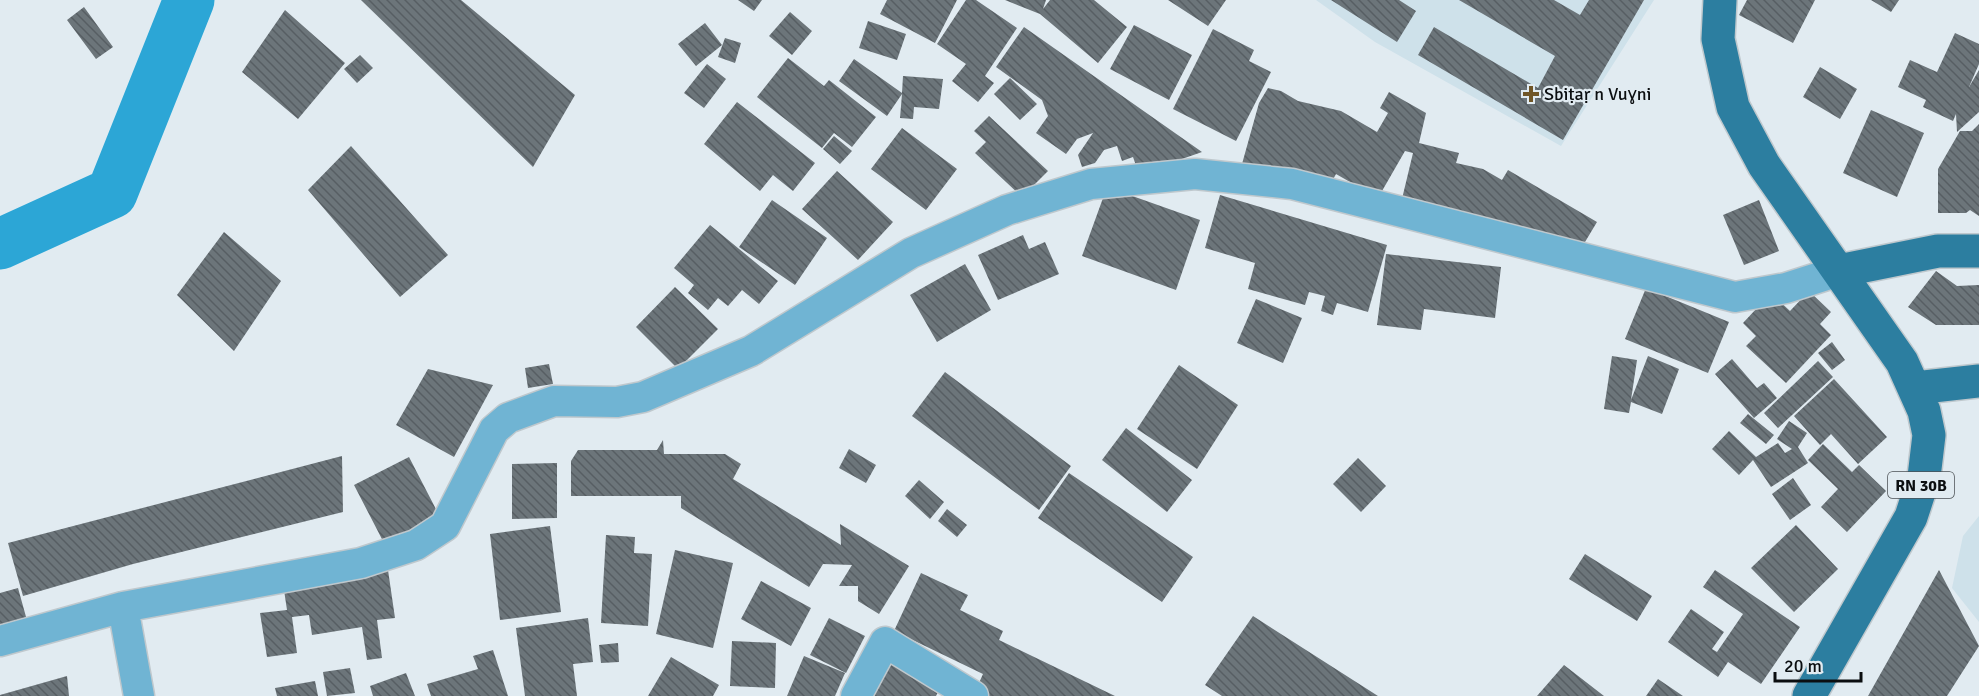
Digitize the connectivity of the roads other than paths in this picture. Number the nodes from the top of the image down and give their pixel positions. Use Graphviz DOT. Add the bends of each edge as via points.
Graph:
graph roads {
  1 [pos="1720,0"];
  2 [pos="1979,251"];
  3 [pos="1839,271"];
  4 [pos="1979,381"];
  5 [pos="1915,388"];
  6 [pos="123,607"];
  7 [pos="0,641"];
  8 [pos="139,696"];
  9 [pos="856,696"];
  10 [pos="972,696"];
  11 [pos="1809,696"];
  1 -- 3 [label="main road, RN 30B" via="1718,39 1733,107 1764,165"];
  2 -- 3 [label="main road" via="1938,251"];
  3 -- 5 [label="main road, RN 30B" via="1884,334"];
  3 -- 6 [label="street" via="1786,288 1735,297 1292,184 1195,174 1090,184 1007,210 911,253 751,351 643,397 617,402 554,401 508,418 494,430 445,526 416,545 361,563"];
  4 -- 5 [label="main road"];
  5 -- 11 [label="main road, RN 30B" via="1929,435 1918,498 1901,536"];
  6 -- 7 [label="street"];
  6 -- 8 [label="street"];
  9 -- 10 [label="street" via="885,642"];
}
